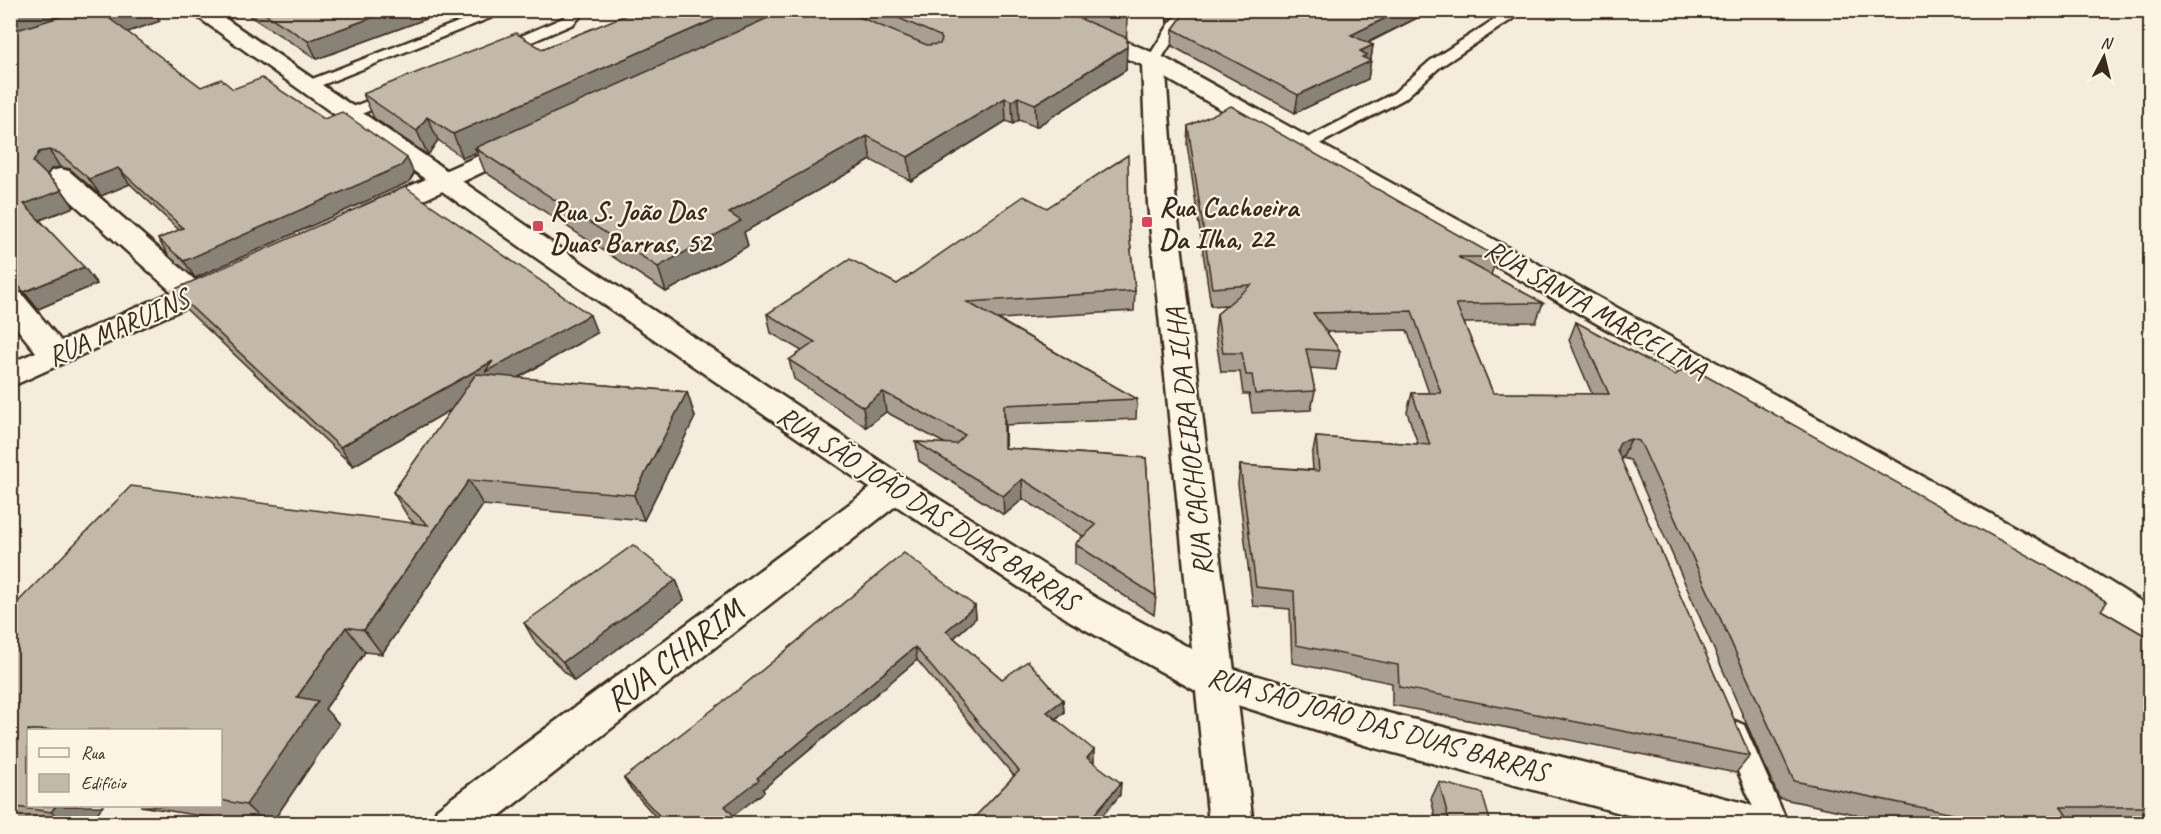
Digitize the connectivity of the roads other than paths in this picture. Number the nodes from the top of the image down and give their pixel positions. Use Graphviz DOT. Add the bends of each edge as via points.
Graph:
graph roads {
  1 [pos="240,10"];
  2 [pos="503,10"];
  3 [pos="571,10"];
  4 [pos="1030,10"];
  5 [pos="1190,10"];
  6 [pos="1519,10"];
  7 [pos="205,15"];
  8 [pos="482,58"];
  9 [pos="1153,61"];
  10 [pos="307,86"];
  11 [pos="407,90"];
  12 [pos="348,114"];
  13 [pos="542,136"];
  14 [pos="1306,145"];
  15 [pos="60,177"];
  16 [pos="444,181"];
  17 [pos="345,225"];
  18 [pos="247,270"];
  19 [pos="192,294"];
  20 [pos="10,300"];
  21 [pos="56,355"];
  22 [pos="10,376"];
  23 [pos="895,489"];
  24 [pos="2151,627"];
  25 [pos="1216,682"];
  26 [pos="1728,716"];
  27 [pos="453,824"];
  28 [pos="1231,824"];
  29 [pos="1744,824"];
  30 [pos="1774,824"];
  1 -- 7 [label="lane"];
  2 -- 10 [label="lane"];
  3 -- 8 [label="lane" via="573,17 568,21"];
  4 -- 9 [label="street, RUA SANTA MARCELINA"];
  5 -- 9 [label="lane"];
  6 -- 14 [label="lane" via="1435,64 1399,96"];
  7 -- 10 [label="street, RUA SÃO JOÃO DAS DUAS BARRAS"];
  9 -- 14 [label="street, RUA SANTA MARCELINA"];
  9 -- 25 [label="street, RUA CACHOEIRA DA ILHA" via="1162,204"];
  10 -- 12 [label="street, RUA SÃO JOÃO DAS DUAS BARRAS"];
  11 -- 12 [label="lane"];
  12 -- 16 [label="street, RUA SÃO JOÃO DAS DUAS BARRAS"];
  13 -- 16 [label="street"];
  14 -- 24 [label="street, RUA SANTA MARCELINA" via="2063,572"];
  15 -- 19 [label="street"];
  16 -- 17 [label="street"];
  16 -- 23 [label="street, RUA SÃO JOÃO DAS DUAS BARRAS"];
  18 -- 19 [label="street, RUA MARUINS"];
  19 -- 21 [label="street, RUA MARUINS"];
  20 -- 21 [label="street"];
  21 -- 22 [label="street, RUA MARUINS"];
  23 -- 25 [label="street, RUA SÃO JOÃO DAS DUAS BARRAS" via="1084,610"];
  23 -- 27 [label="street, RUA CHARIM"];
  25 -- 28 [label="street, RUA CACHOEIRA DA ILHA"];
  25 -- 29 [label="street, RUA SÃO JOÃO DAS DUAS BARRAS" via="1368,727"];
  26 -- 30 [label="lane"];
}
